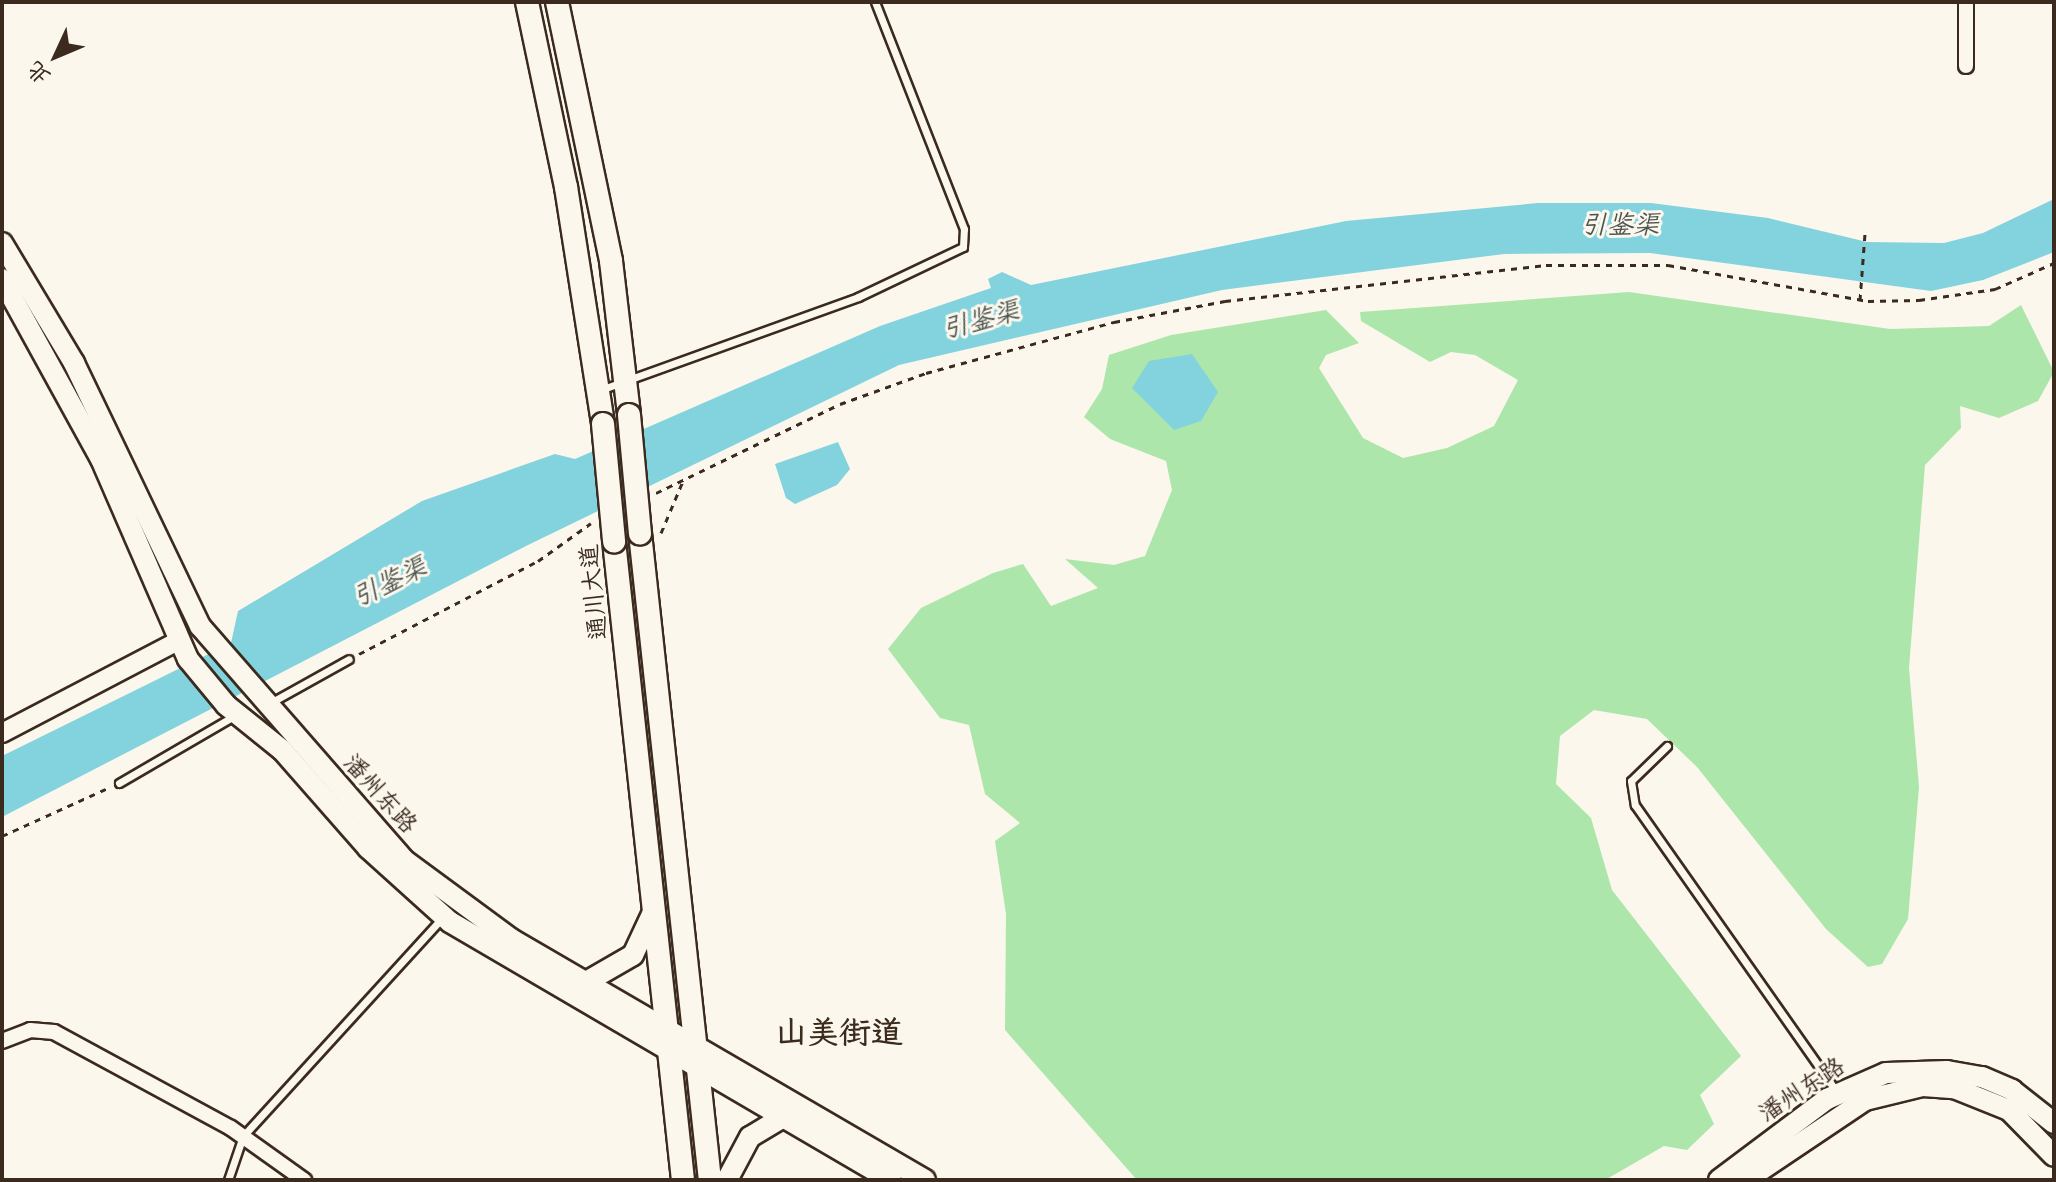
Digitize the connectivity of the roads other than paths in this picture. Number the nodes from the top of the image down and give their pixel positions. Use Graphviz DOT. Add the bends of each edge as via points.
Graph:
graph roads {
  1 [pos="527,2"];
  2 [pos="557,2"];
  3 [pos="875,2"];
  4 [pos="1966,2"];
  5 [pos="1966,66"];
  6 [pos="2,243"];
  7 [pos="2,279"];
  8 [pos="626,385"];
  9 [pos="598,390"];
  10 [pos="184,650"];
  11 [pos="349,659"];
  12 [pos="261,699"];
  13 [pos="231,710"];
  14 [pos="2,733"];
  15 [pos="1667,746"];
  16 [pos="119,783"];
  17 [pos="448,909"];
  18 [pos="654,910"];
  19 [pos="588,981"];
  20 [pos="668,1026"];
  21 [pos="2,1041"];
  22 [pos="694,1043"];
  23 [pos="671,1055"];
  24 [pos="697,1069"];
  25 [pos="1844,1101"];
  26 [pos="783,1117"];
  27 [pos="2054,1123"];
  28 [pos="243,1136"];
  29 [pos="2051,1146"];
  30 [pos="228,1180"];
  31 [pos="304,1180"];
  32 [pos="683,1180"];
  33 [pos="710,1180"];
  34 [pos="727,1180"];
  35 [pos="891,1180"];
  36 [pos="925,1180"];
  37 [pos="1719,1180"];
  38 [pos="1746,1180"];
  1 -- 9 [label="main road, 通川大道" via="566,187"];
  2 -- 8 [label="main road" via="611,261"];
  3 -- 8 [label="lane" via="964,229 963,247 858,297"];
  4 -- 5 [label="street"];
  6 -- 12 [label="main road, 潘州东路" via="74,363 191,610"];
  7 -- 10 [label="main road, 潘州东路" via="101,459"];
  8 -- 9 [label="lane"];
  8 -- 22 [label="main road, bridge" via="650,535"];
  9 -- 18 [label="main road, 通川大道, bridge"];
  10 -- 13 [label="main road, 潘州东路"];
  10 -- 14 [label="street"];
  11 -- 12 [label="lane"];
  12 -- 17 [label="main road, 潘州东路"];
  13 -- 16 [label="lane"];
  13 -- 17 [label="main road, 潘州东路" via="282,750 368,848"];
  15 -- 25 [label="lane" via="1631,781 1635,805"];
  17 -- 19 [label="main road, 潘州东路"];
  17 -- 23 [label="main road, 潘州东路"];
  17 -- 28 [label="lane"];
  18 -- 19 [label="main road" via="633,955"];
  18 -- 20 [label="main road, 通川大道"];
  19 -- 20 [label="main road, 潘州东路"];
  20 -- 22 [label="main road, 潘州东路"];
  20 -- 23 [label="main road, 通川大道"];
  21 -- 28 [label="street" via="30,1030 54,1032"];
  22 -- 24 [label="main road"];
  22 -- 36 [label="main road, 潘州东路"];
  23 -- 24 [label="main road, 潘州东路"];
  23 -- 32 [label="main road, 通川大道"];
  24 -- 26 [label="main road, 潘州东路"];
  24 -- 33 [label="main road"];
  25 -- 27 [label="main road, 潘州东路" via="1886,1073 1947,1071 2012,1090"];
  25 -- 29 [label="main road, 潘州东路" via="1893,1091 1954,1088 2009,1110"];
  25 -- 37 [label="main road, 潘州东路"];
  25 -- 38 [label="main road, 潘州东路"];
  26 -- 34 [label="main road" via="750,1137"];
  26 -- 35 [label="main road, 潘州东路"];
  28 -- 30 [label="lane"];
  28 -- 31 [label="street"];
}
